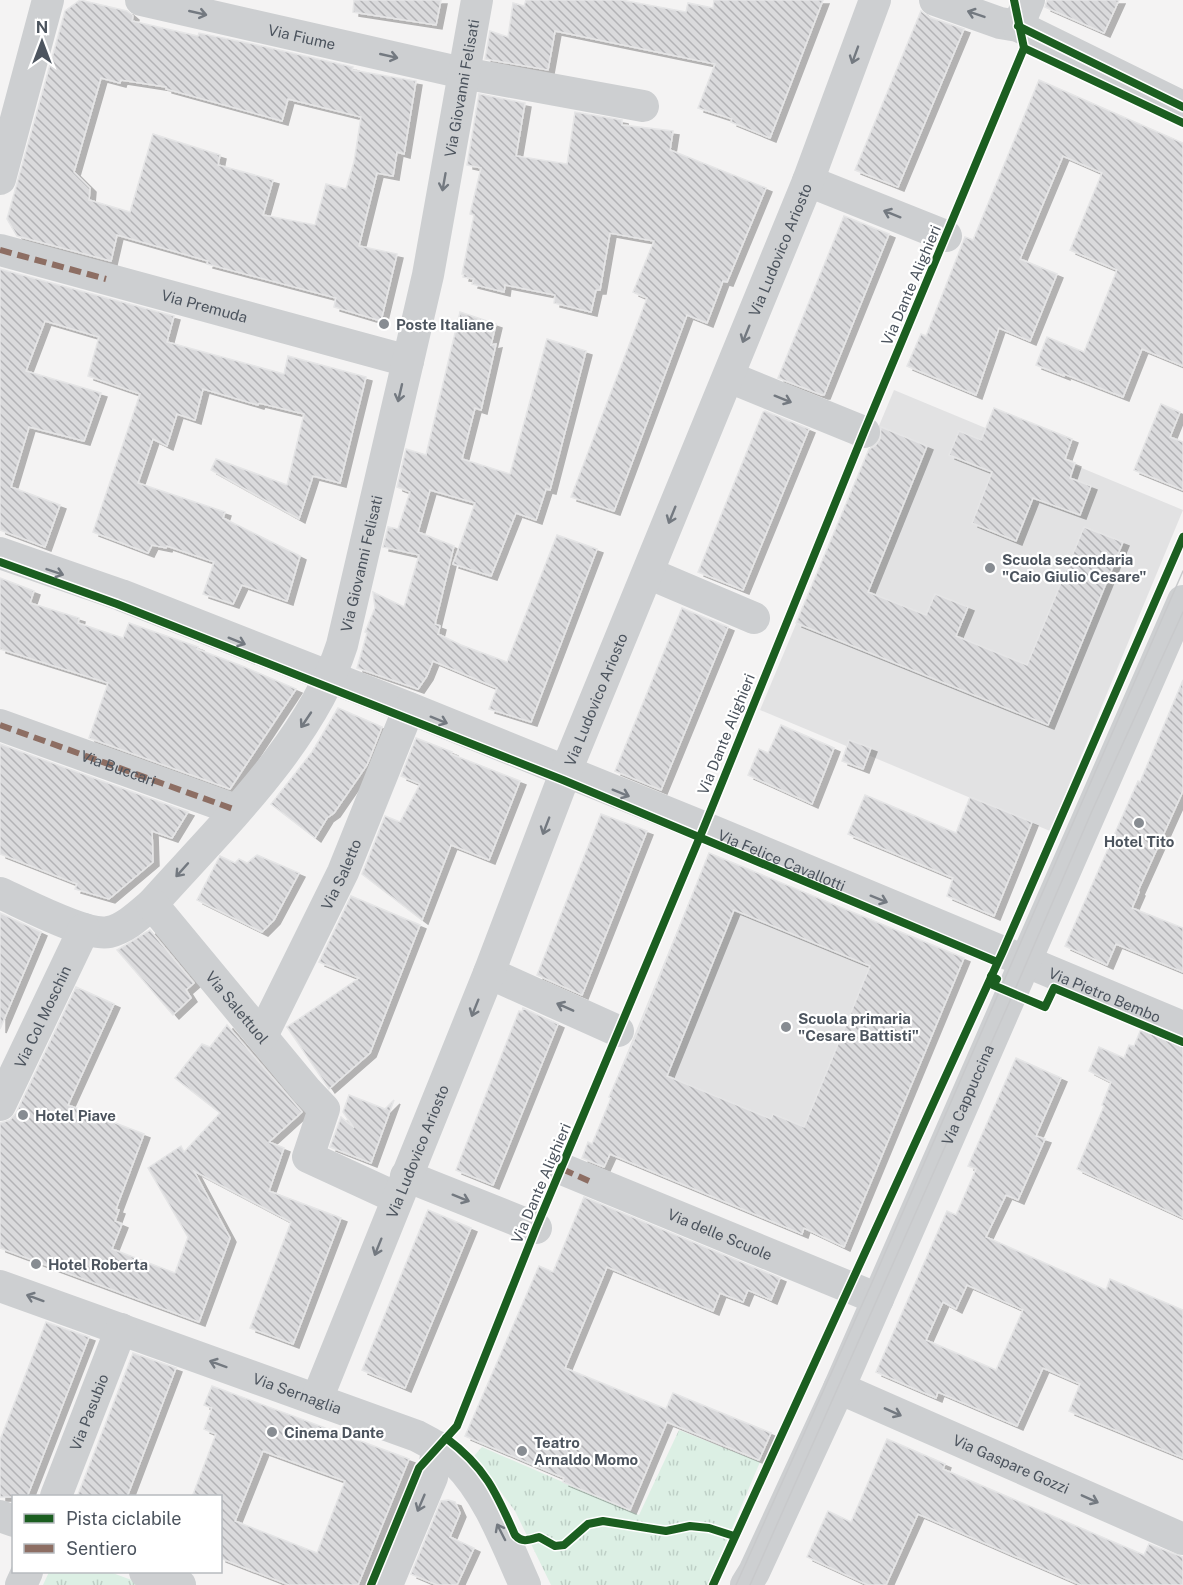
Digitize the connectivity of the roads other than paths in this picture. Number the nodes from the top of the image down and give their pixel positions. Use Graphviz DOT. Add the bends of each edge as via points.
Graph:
graph roads {
  1 [pos="48,0"];
  2 [pos="141,0"];
  3 [pos="477,0"];
  4 [pos="875,0"];
  5 [pos="935,0"];
  6 [pos="1024,13"];
  7 [pos="463,73"];
  8 [pos="643,106"];
  9 [pos="1183,107"];
  10 [pos="0,179"];
  11 [pos="808,181"];
  12 [pos="946,236"];
  13 [pos="0,250"];
  14 [pos="408,361"];
  15 [pos="729,377"];
  16 [pos="864,432"];
  17 [pos="0,553"];
  18 [pos="648,573"];
  19 [pos="1183,601"];
  20 [pos="754,618"];
  21 [pos="331,677"];
  22 [pos="409,708"];
  23 [pos="0,726"];
  24 [pos="566,771"];
  25 [pos="236,810"];
  26 [pos="0,893"];
  27 [pos="152,904"];
  28 [pos="84,929"];
  29 [pos="1026,961"];
  30 [pos="489,974"];
  31 [pos="1183,1027"];
  32 [pos="618,1030"];
  33 [pos="262,1036"];
  34 [pos="0,1105"];
  35 [pos="576,1175"];
  36 [pos="402,1187"];
  37 [pos="536,1228"];
  38 [pos="0,1286"];
  39 [pos="878,1299"];
  40 [pos="121,1329"];
  41 [pos="839,1388"];
  42 [pos="317,1400"];
  43 [pos="438,1447"];
  44 [pos="57,1495"];
  45 [pos="1183,1539"];
  46 [pos="148,1573"];
  47 [pos="180,1585"];
  48 [pos="387,1585"];
  49 [pos="525,1585"];
  50 [pos="746,1585"];
  1 -- 10 [label="street"];
  2 -- 7 [label="street, Via Fiume, one-way"];
  3 -- 7 [label="street, Via Giovanni Felisati"];
  4 -- 11 [label="street, Via Ludovico Ariosto, one-way"];
  6 -- 5 [label="street, one-way" via="1000,22"];
  6 -- 9 [label="street"];
  7 -- 8 [label="street, Via Fiume"];
  7 -- 14 [label="street, Via Giovanni Felisati, one-way" via="429,275"];
  12 -- 11 [label="street, one-way"];
  11 -- 15 [label="street, Via Ludovico Ariosto, one-way"];
  13 -- 14 [label="street, Via Premuda"];
  14 -- 21 [label="street, Via Giovanni Felisati, one-way" via="342,645"];
  15 -- 16 [label="street, one-way"];
  15 -- 18 [label="street, Via Ludovico Ariosto, one-way"];
  17 -- 21 [label="street, Via Felice Cavallotti, one-way" via="121,595"];
  18 -- 20 [label="street"];
  18 -- 24 [label="street, Via Ludovico Ariosto"];
  19 -- 29 [label="street, Via Cappuccina"];
  21 -- 22 [label="street, Via Felice Cavallotti"];
  21 -- 25 [label="street, Via Giovanni Felisati, one-way" via="308,718"];
  22 -- 24 [label="street, Via Felice Cavallotti, one-way"];
  22 -- 33 [label="street, Via Saletto" via="343,872"];
  23 -- 25 [label="street, Via Buccari"];
  24 -- 29 [label="street, Via Felice Cavallotti, one-way"];
  24 -- 30 [label="street, Via Ludovico Ariosto, one-way"];
  25 -- 27 [label="street, Via Giovanni Felisati, one-way"];
  26 -- 28 [label="street, Via Giovanni Felisati"];
  27 -- 28 [label="street, Via Giovanni Felisati" via="128,924 108,933"];
  27 -- 33 [label="street, Via Salettuol"];
  28 -- 34 [label="street, Via Col Moschin"];
  29 -- 31 [label="street, Via Pietro Bembo"];
  29 -- 39 [label="street, Via Cappuccina"];
  32 -- 30 [label="street, one-way"];
  30 -- 36 [label="street, Via Ludovico Ariosto, one-way"];
  33 -- 36 [label="street, Via Salettuol" via="324,1109 308,1157"];
  35 -- 39 [label="street, Via delle Scuole"];
  36 -- 37 [label="street, one-way"];
  36 -- 42 [label="street, Via Ludovico Ariosto, one-way"];
  40 -- 38 [label="street, Via Sernaglia, one-way"];
  39 -- 41 [label="street, Via Cappuccina"];
  42 -- 40 [label="street, Via Sernaglia, one-way"];
  40 -- 44 [label="street, Via Pasubio"];
  41 -- 45 [label="street, Via Gaspare Gozzi, one-way"];
  41 -- 50 [label="street, Via Cappuccina"];
  42 -- 43 [label="street, Via Sernaglia"];
  43 -- 48 [label="street, one-way" via="432,1477"];
  49 -- 43 [label="street, Via Sernaglia, one-way" via="475,1486 457,1462"];
  46 -- 47 [label="street"];
}
